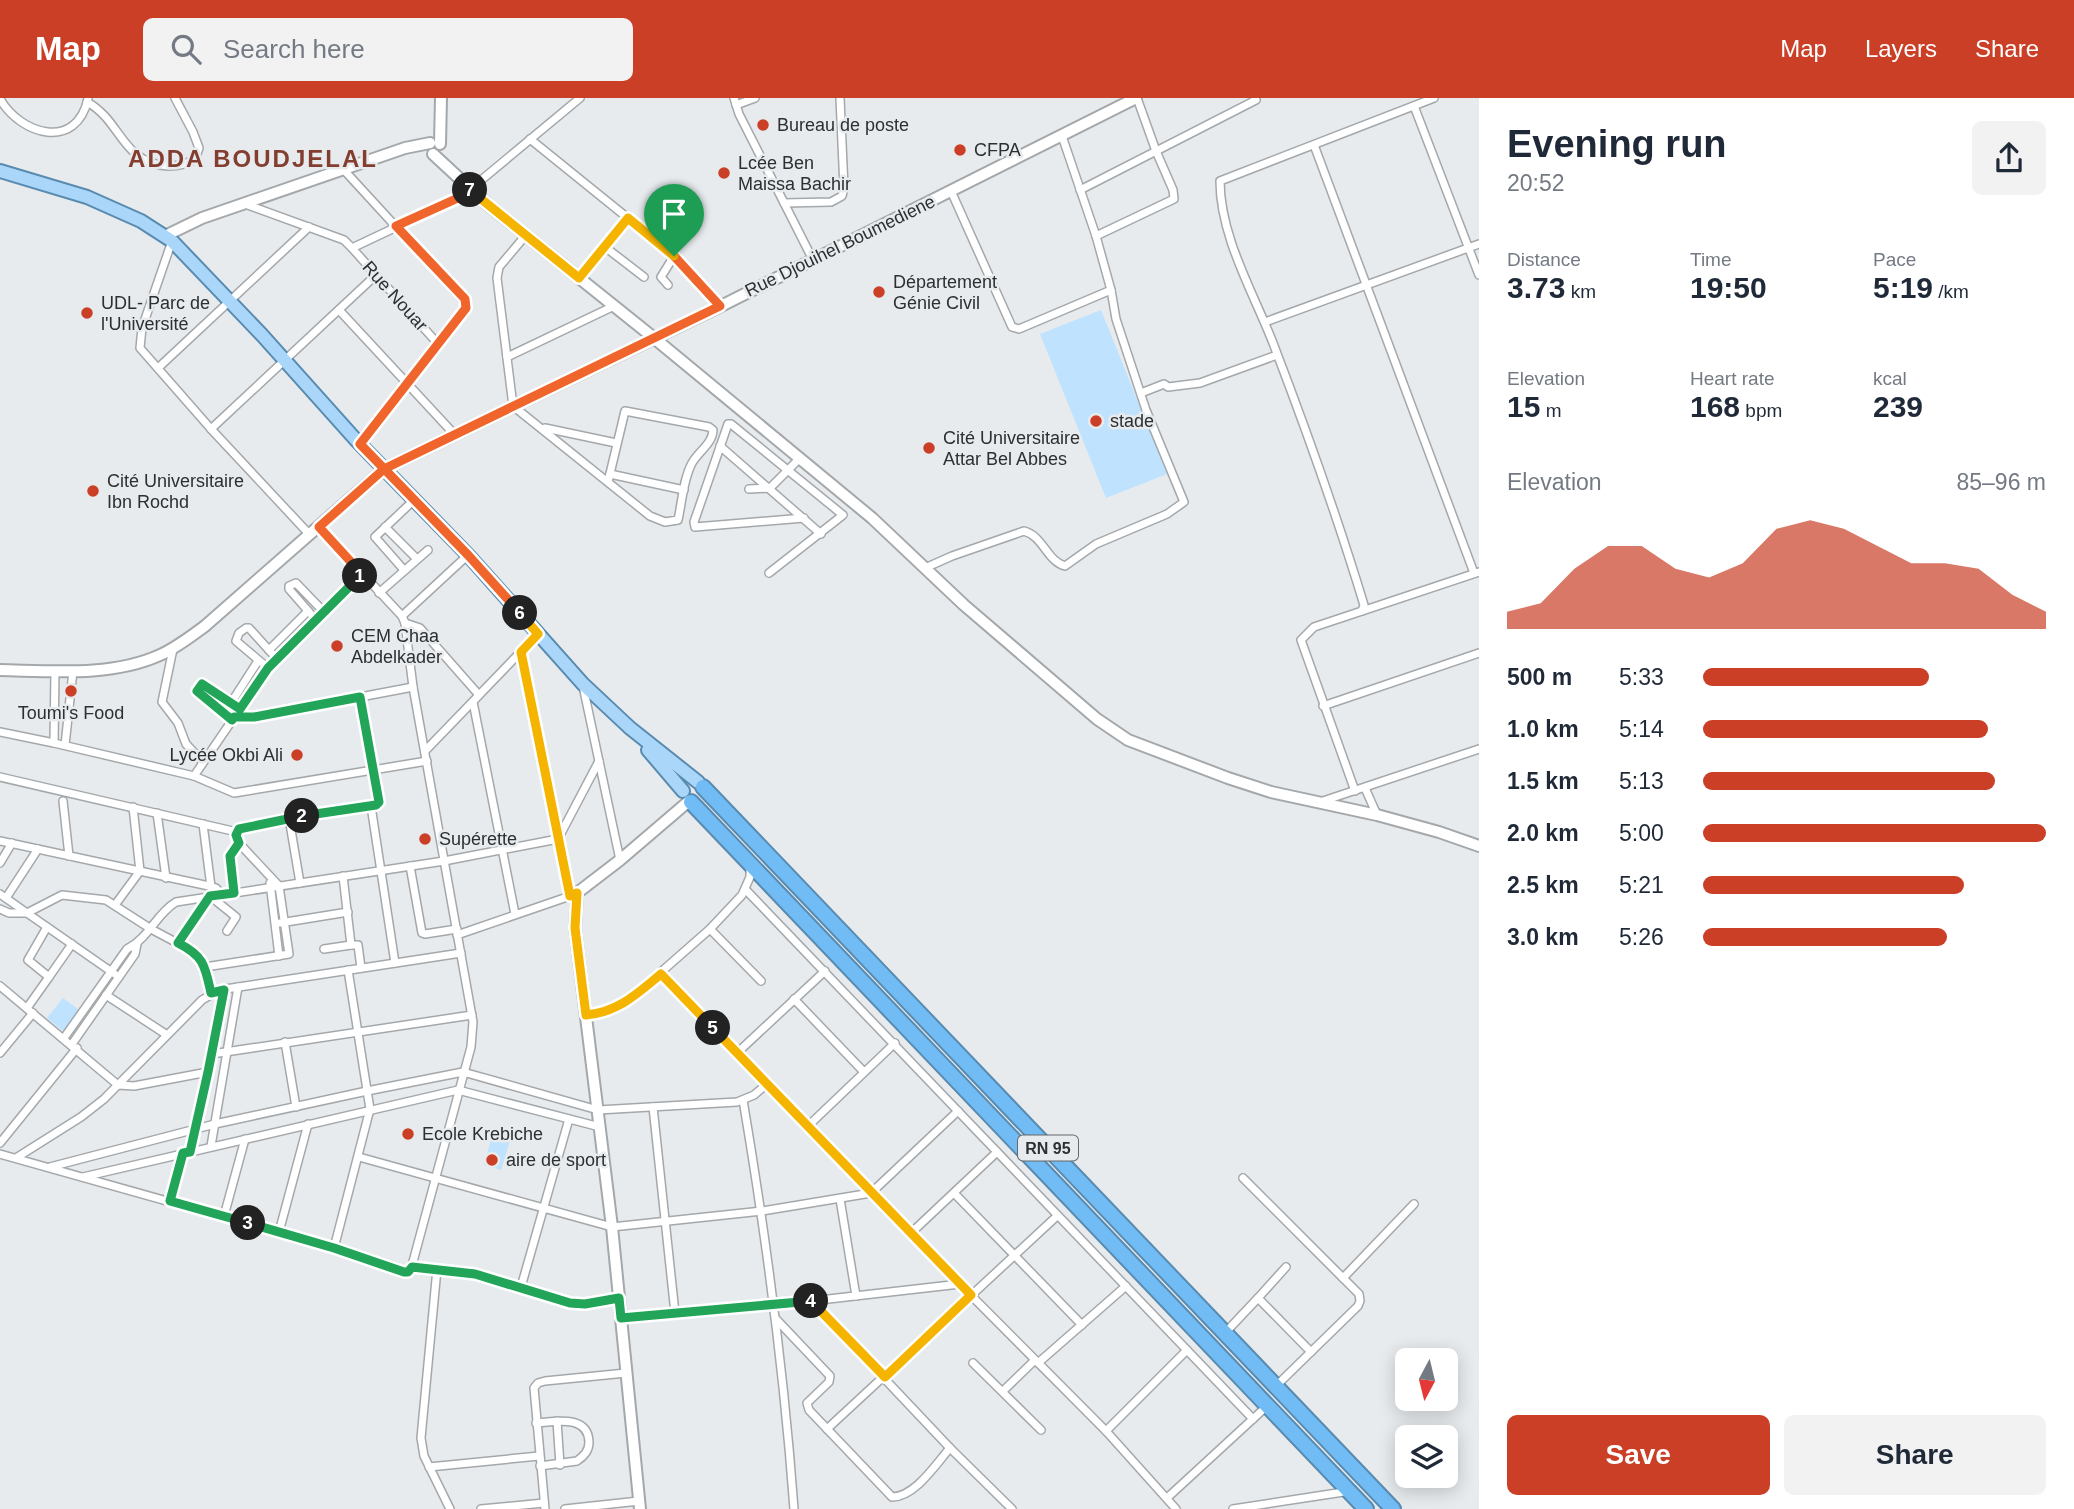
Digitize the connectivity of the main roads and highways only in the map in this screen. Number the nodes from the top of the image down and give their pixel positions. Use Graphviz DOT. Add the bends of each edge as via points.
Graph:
graph roads {
  1 [pos="441,98"];
  2 [pos="1137,98"];
  3 [pos="434,147"];
  4 [pos="0,171"];
  5 [pos="168,239"];
  6 [pos="654,338"];
  7 [pos="384,469"];
  8 [pos="0,670"];
  9 [pos="630,728"];
  10 [pos="700,785"];
  11 [pos="687,797"];
  12 [pos="1479,846"];
  13 [pos="640,1505"];
  14 [pos="1366,1509"];
  15 [pos="1393,1509"];
  1 -- 3 [label="main road"];
  2 -- 6 [label="main road, Rue Djouihel Boumediene"];
  3 -- 5 [label="main road" via="395,152 343,169 202,218"];
  3 -- 6 [label="main road" via="450,171"];
  4 -- 5 [label="main road" via="87,197 141,221"];
  5 -- 7 [label="main road"];
  6 -- 7 [label="main road, Rue Djouihel Boumediene"];
  6 -- 12 [label="main road" via="872,518 1003,639 1120,736 1228,779 1377,815"];
  7 -- 8 [label="main road, Rue Djouihel Boumediene" via="205,626 173,648 134,664 73,671"];
  7 -- 9 [label="main road, RN 95" via="583,684"];
  9 -- 10 [label="main road, RN 95"];
  9 -- 11 [label="main road, RN 95"];
  10 -- 11 [label="main road" via="701,799"];
  10 -- 15 [label="highway, RN 95"];
  11 -- 13 [label="main road" via="677,811 574,895"];
  11 -- 14 [label="highway, RN 95"];
}
